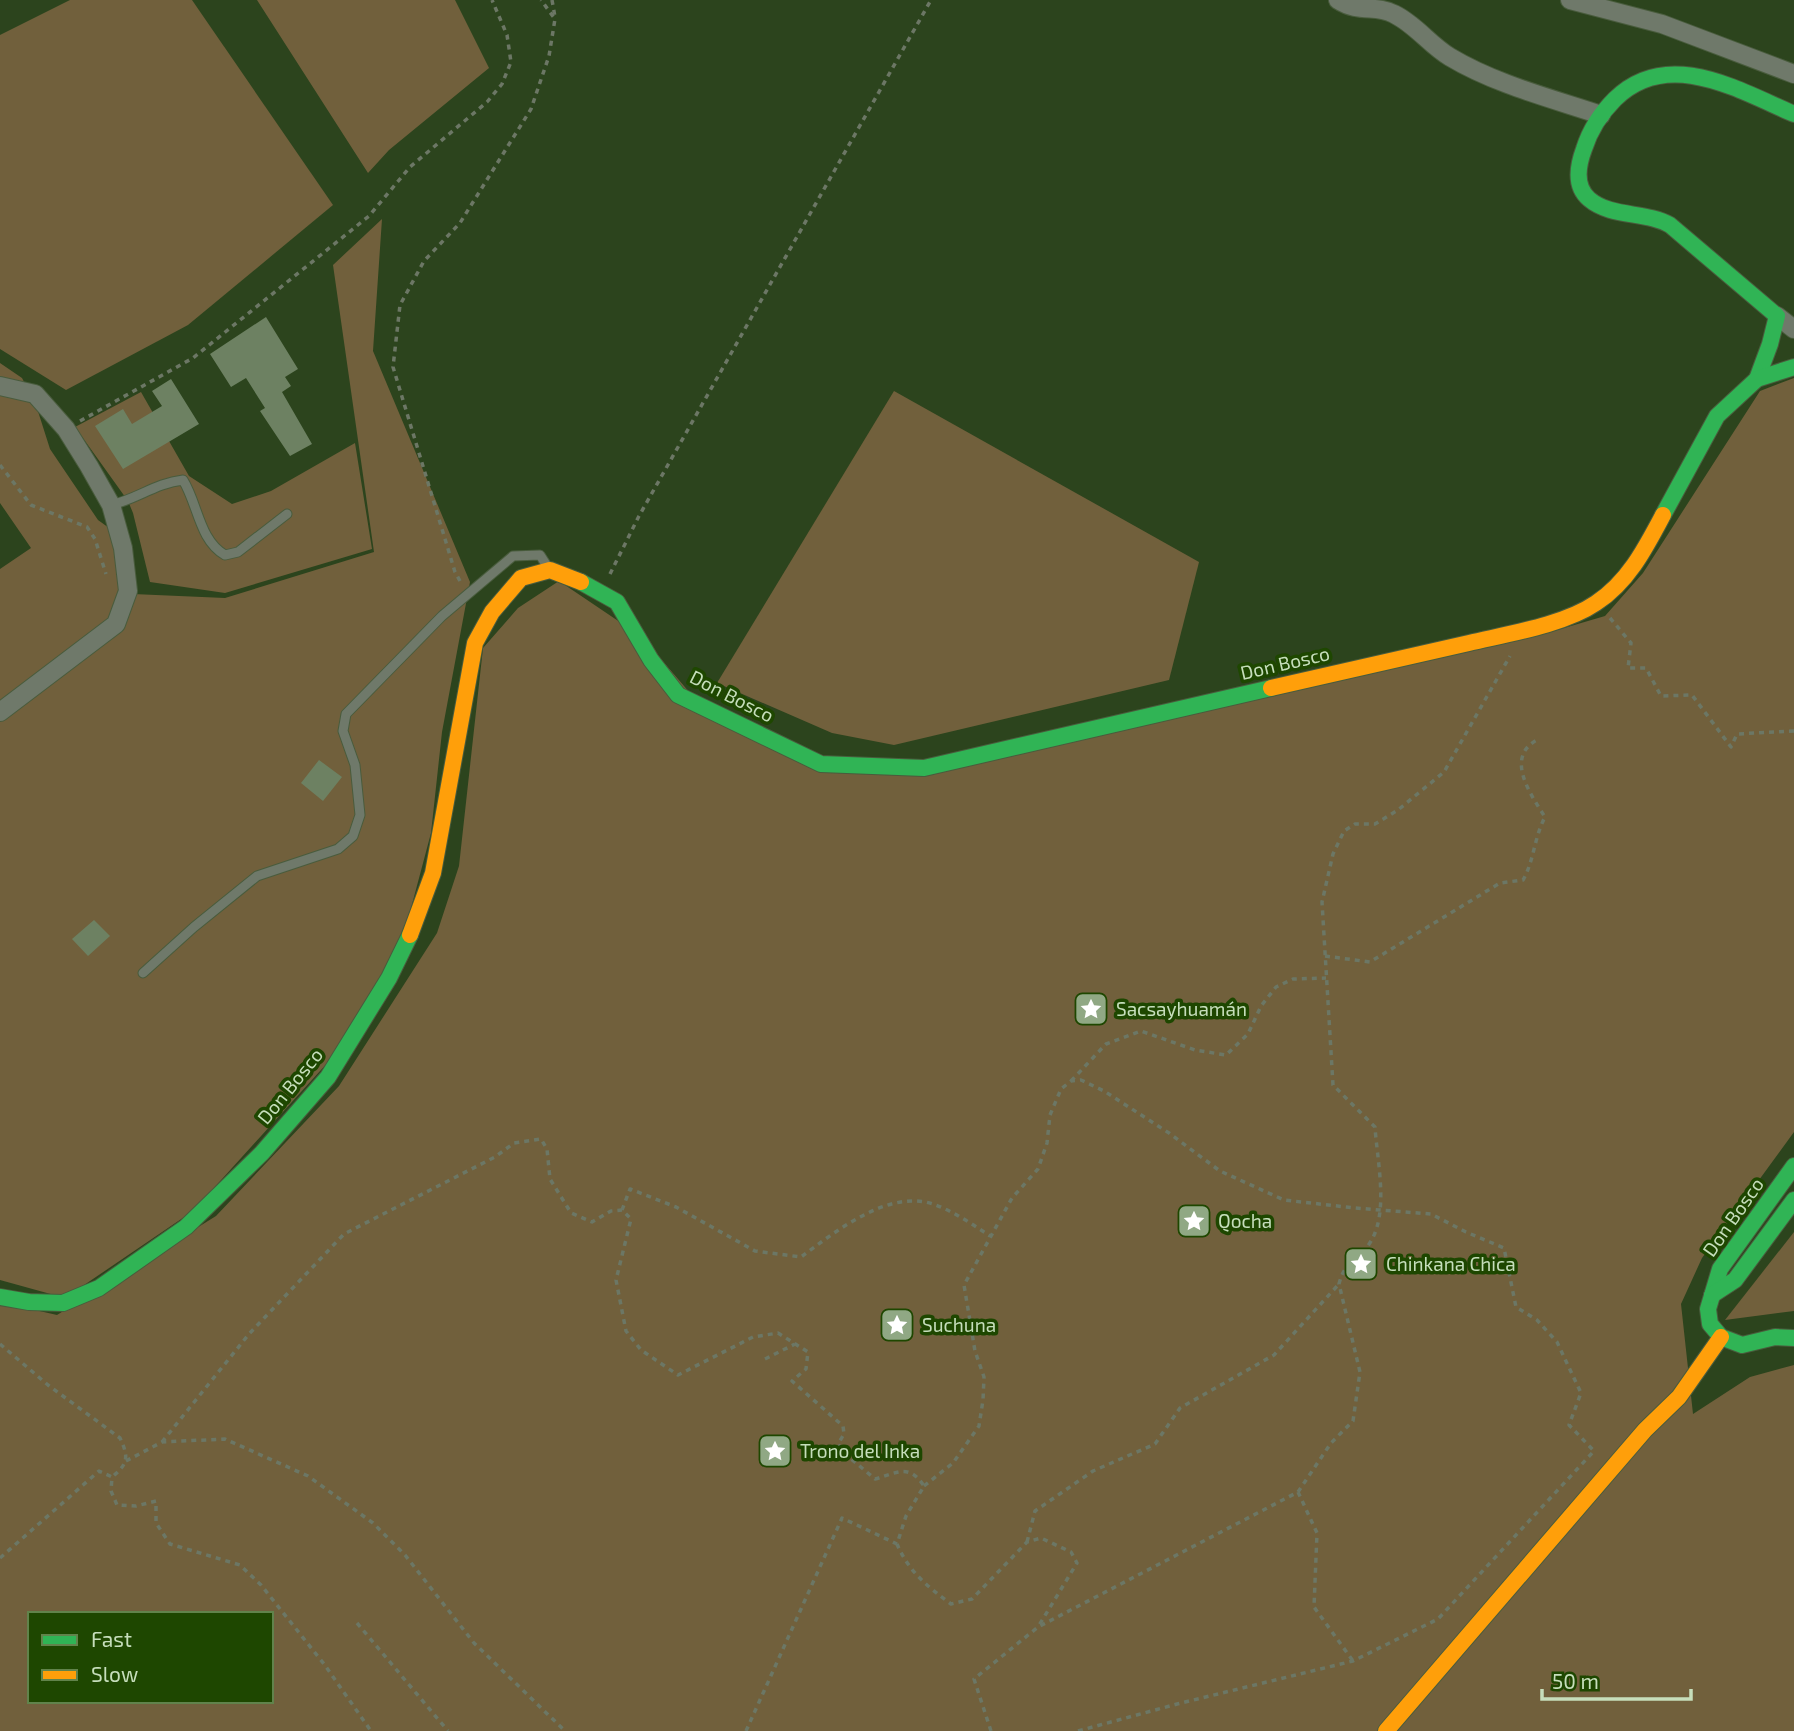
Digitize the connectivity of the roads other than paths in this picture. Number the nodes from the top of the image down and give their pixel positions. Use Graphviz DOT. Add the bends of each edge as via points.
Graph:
graph roads {
  1 [pos="1338,0"];
  2 [pos="1570,0"];
  3 [pos="1794,74"];
  4 [pos="1794,114"];
  5 [pos="1601,115"];
  6 [pos="1777,316"];
  7 [pos="1794,329"];
  8 [pos="1794,367"];
  9 [pos="1757,379"];
  10 [pos="0,386"];
  11 [pos="111,505"];
  12 [pos="287,514"];
  13 [pos="550,570"];
  14 [pos="0,712"];
  15 [pos="143,973"];
  16 [pos="1794,1166"];
  17 [pos="1794,1200"];
  18 [pos="1712,1295"];
  19 [pos="0,1297"];
  20 [pos="1721,1337"];
  21 [pos="1794,1338"];
  22 [pos="1386,1731"];
  1 -- 5 [label="street" via="1355,9 1387,10 1468,67"];
  2 -- 3 [label="street" via="1662,24"];
  4 -- 5 [label="street" via="1711,80 1655,75 1631,84"];
  5 -- 6 [label="street" via="1580,157 1578,179 1587,198 1661,220 1679,231"];
  6 -- 7 [label="street"];
  6 -- 9 [label="street"];
  8 -- 9 [label="street, Don Bosco"];
  9 -- 13 [label="street, Don Bosco" via="1717,416 1642,555 1621,583 1580,613 1525,630 924,768 821,764 678,695 617,602"];
  10 -- 11 [label="street" via="35,394 66,429"];
  11 -- 12 [label="lane" via="164,482 183,480 208,539 225,555 238,552"];
  11 -- 14 [label="street" via="128,591 116,624"];
  13 -- 15 [label="lane" via="540,555 513,556 442,616 345,714 343,731 355,765 360,815 353,836 338,849 257,876"];
  13 -- 19 [label="street, Don Bosco" via="521,578 492,612 475,643 429,884 389,978 328,1077 262,1153 186,1227 99,1288 64,1303"];
  16 -- 18 [label="street, Don Bosco" via="1720,1269"];
  17 -- 18 [label="street, Don Bosco" via="1735,1280"];
  18 -- 20 [label="street, Don Bosco" via="1710,1324"];
  20 -- 21 [label="street" via="1742,1345 1775,1337"];
  20 -- 22 [label="street" via="1679,1397 1644,1430"];
}
